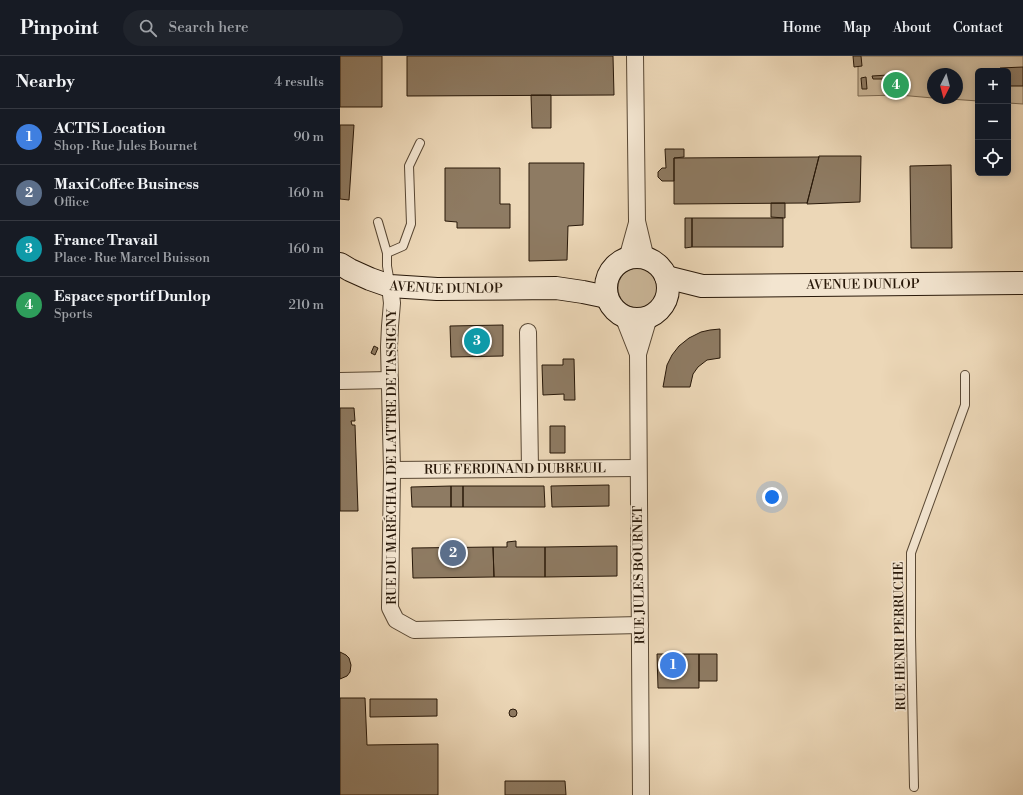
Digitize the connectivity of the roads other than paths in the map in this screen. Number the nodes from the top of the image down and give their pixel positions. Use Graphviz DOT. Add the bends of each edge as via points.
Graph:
graph roads {
  1 [pos="634,56"];
  2 [pos="420,143"];
  3 [pos="378,222"];
  4 [pos="387,254"];
  5 [pos="637,259"];
  6 [pos="340,264"];
  7 [pos="666,277"];
  8 [pos="1023,283"];
  9 [pos="390,286"];
  10 [pos="702,286"];
  11 [pos="607,287"];
  12 [pos="665,301"];
  13 [pos="623,316"];
  14 [pos="649,317"];
  15 [pos="528,332"];
  16 [pos="638,354"];
  17 [pos="965,375"];
  18 [pos="390,380"];
  19 [pos="340,381"];
  20 [pos="638,468"];
  21 [pos="530,469"];
  22 [pos="392,470"];
  23 [pos="640,625"];
  24 [pos="914,787"];
  25 [pos="641,795"];
  1 -- 5 [label="street"];
  2 -- 4 [label="lane" via="409,166 411,224 403,246"];
  3 -- 4 [label="lane"];
  4 -- 9 [label="lane"];
  5 -- 7 [label="street" via="654,263"];
  5 -- 11 [label="street" via="618,263 612,269"];
  6 -- 9 [label="street, AVENUE DUNLOP" via="370,280"];
  7 -- 10 [label="street, AVENUE DUNLOP"];
  7 -- 12 [label="street" via="668,293"];
  8 -- 10 [label="street, AVENUE DUNLOP"];
  9 -- 11 [label="street, AVENUE DUNLOP" via="436,289"];
  9 -- 18 [label="street, RUE DU MARÉCHAL DE LATTRE DE TASSIGNY"];
  10 -- 12 [label="street, AVENUE DUNLOP"];
  11 -- 13 [label="street" via="610,305"];
  12 -- 14 [label="street"];
  13 -- 14 [label="street" via="631,319"];
  13 -- 16 [label="street, RUE JULES BOURNET"];
  14 -- 16 [label="street, RUE JULES BOURNET"];
  15 -- 21 [label="street"];
  16 -- 20 [label="street, RUE JULES BOURNET"];
  17 -- 24 [label="lane, RUE HENRI PERRUCHE" via="965,405 911,553"];
  18 -- 19 [label="street"];
  18 -- 22 [label="street, RUE DU MARÉCHAL DE LATTRE DE TASSIGNY"];
  20 -- 21 [label="street, RUE FERDINAND DUBREUIL"];
  20 -- 23 [label="street, RUE JULES BOURNET"];
  21 -- 22 [label="street, RUE FERDINAND DUBREUIL"];
  22 -- 23 [label="street, RUE DU MARÉCHAL DE LATTRE DE TASSIGNY" via="390,608 396,620 414,630"];
  23 -- 25 [label="street, RUE JULES BOURNET"];
}
